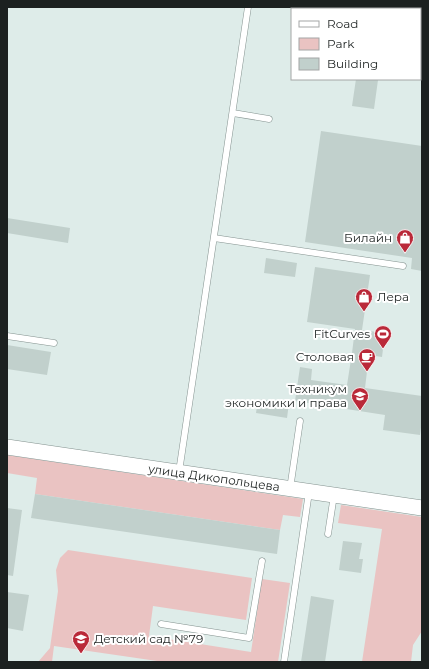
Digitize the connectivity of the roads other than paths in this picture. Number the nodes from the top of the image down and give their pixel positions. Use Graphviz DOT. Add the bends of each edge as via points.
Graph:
graph roads {
  1 [pos="248,7"];
  2 [pos="232,113"];
  3 [pos="269,119"];
  4 [pos="214,238"];
  5 [pos="403,266"];
  6 [pos="7,336"];
  7 [pos="54,343"];
  8 [pos="300,421"];
  9 [pos="7,447"];
  10 [pos="179,472"];
  11 [pos="290,489"];
  12 [pos="309,492"];
  13 [pos="334,495"];
  14 [pos="422,508"];
  15 [pos="328,534"];
  16 [pos="262,561"];
  17 [pos="161,624"];
  18 [pos="284,662"];
  1 -- 2 [label="lane"];
  2 -- 3 [label="lane"];
  2 -- 4 [label="lane"];
  4 -- 5 [label="lane"];
  4 -- 10 [label="lane"];
  6 -- 7 [label="lane"];
  8 -- 11 [label="lane"];
  9 -- 10 [label="street, улица Дикопольцева"];
  10 -- 11 [label="street, улица Дикопольцева"];
  11 -- 12 [label="street, улица Дикопольцева"];
  12 -- 13 [label="street, улица Дикопольцева"];
  12 -- 18 [label="lane"];
  13 -- 14 [label="street, улица Дикопольцева"];
  13 -- 15 [label="lane"];
  16 -- 17 [label="lane" via="249,638"];
}
